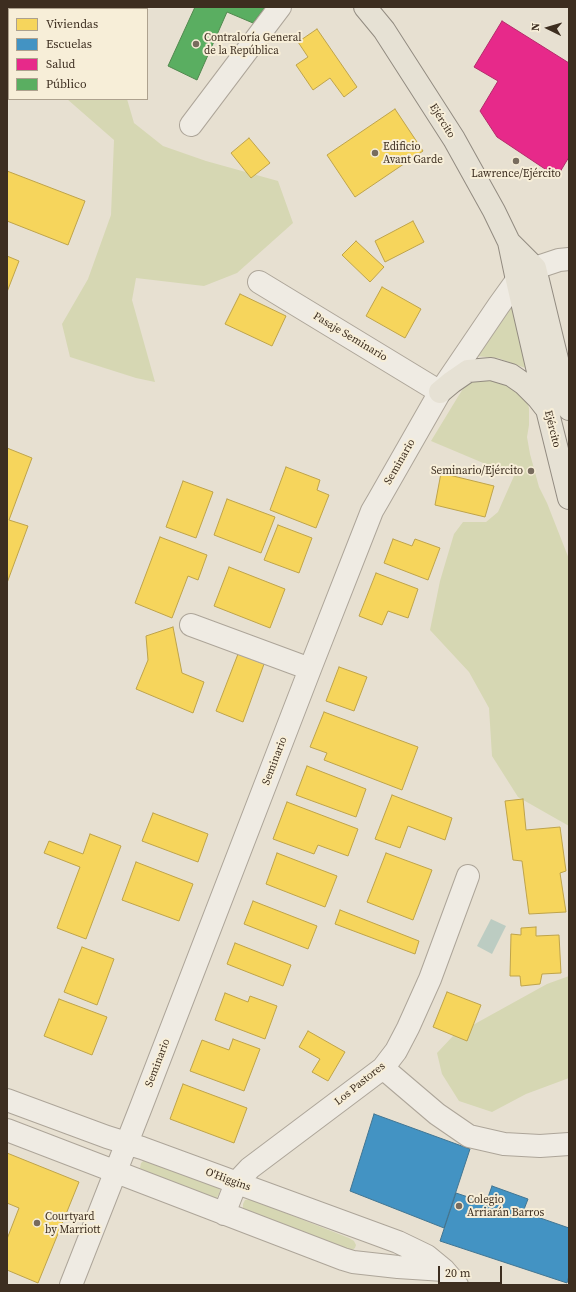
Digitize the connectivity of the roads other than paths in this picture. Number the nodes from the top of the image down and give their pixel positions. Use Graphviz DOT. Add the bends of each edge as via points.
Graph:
graph roads {
  1 [pos="280,7"];
  2 [pos="365,7"];
  3 [pos="191,125"];
  4 [pos="509,242"];
  5 [pos="569,259"];
  6 [pos="535,268"];
  7 [pos="517,280"];
  8 [pos="259,282"];
  9 [pos="440,392"];
  10 [pos="569,409"];
  11 [pos="548,412"];
  12 [pos="569,498"];
  13 [pos="191,625"];
  14 [pos="310,669"];
  15 [pos="468,876"];
  16 [pos="383,1068"];
  17 [pos="7,1100"];
  18 [pos="7,1130"];
  19 [pos="127,1143"];
  20 [pos="569,1144"];
  21 [pos="116,1172"];
  22 [pos="236,1183"];
  23 [pos="224,1214"];
  24 [pos="450,1278"];
  25 [pos="70,1285"];
  1 -- 3 [label="street"];
  2 -- 4 [label="main road, Ejército" via="384,30 454,139"];
  4 -- 6 [label="main road, Ejército"];
  4 -- 7 [label="main road, Ejército"];
  5 -- 6 [label="street, Seminario"];
  6 -- 7 [label="street, Seminario"];
  6 -- 10 [label="main road, Ejército"];
  7 -- 9 [label="street, Seminario"];
  7 -- 11 [label="main road, Ejército"];
  8 -- 9 [label="street, Pasaje Seminario"];
  9 -- 11 [label="main road" via="468,371 491,369 511,375 524,384"];
  9 -- 14 [label="street, Seminario" via="372,511"];
  11 -- 12 [label="main road, Ejército"];
  13 -- 14 [label="street"];
  14 -- 19 [label="street, Seminario"];
  15 -- 16 [label="street, Los Pastores" via="430,979 396,1051"];
  16 -- 20 [label="street" via="469,1136 504,1144"];
  16 -- 22 [label="street, Los Pastores" via="250,1168"];
  17 -- 19 [label="street, O'Higgins"];
  18 -- 21 [label="street, O'Higgins"];
  19 -- 21 [label="street, Seminario"];
  19 -- 22 [label="street, O'Higgins"];
  21 -- 23 [label="street, O'Higgins"];
  21 -- 25 [label="street, Seminario"];
  22 -- 23 [label="street, Los Pastores"];
  22 -- 24 [label="street, O'Higgins" via="398,1242 427,1256"];
  23 -- 24 [label="street, O'Higgins" via="353,1262 415,1269"];
}
